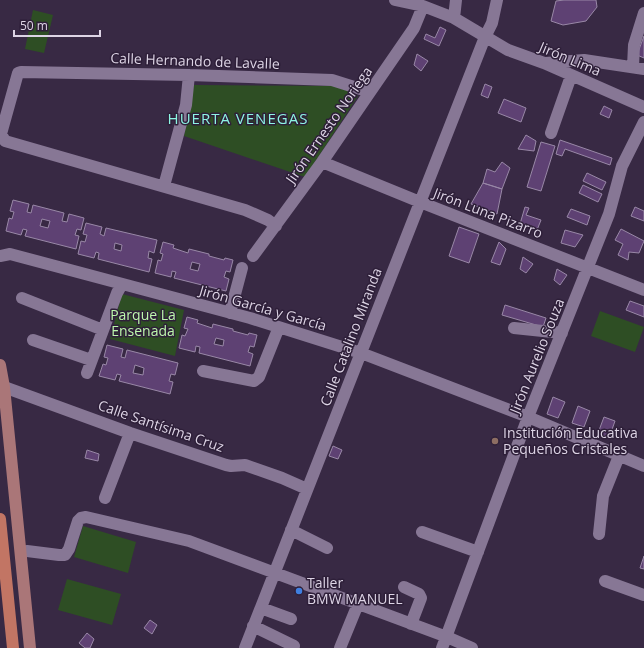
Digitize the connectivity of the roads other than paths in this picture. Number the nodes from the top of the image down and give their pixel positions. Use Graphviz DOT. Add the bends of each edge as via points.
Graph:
graph roads {
  1 [pos="395,0"];
  2 [pos="456,0"];
  3 [pos="498,0"];
  4 [pos="423,6"];
  5 [pos="644,13"];
  6 [pos="454,18"];
  7 [pos="485,37"];
  8 [pos="544,63"];
  9 [pos="638,68"];
  10 [pos="189,75"];
  11 [pos="571,76"];
  12 [pos="370,92"];
  13 [pos="644,108"];
  14 [pos="644,122"];
  15 [pos="551,133"];
  16 [pos="322,162"];
  17 [pos="164,186"];
  18 [pos="420,202"];
  19 [pos="276,226"];
  20 [pos="0,256"];
  21 [pos="253,256"];
  22 [pos="242,268"];
  23 [pos="588,268"];
  24 [pos="122,284"];
  25 [pos="644,290"];
  26 [pos="22,298"];
  27 [pos="230,313"];
  28 [pos="279,327"];
  29 [pos="514,328"];
  30 [pos="103,330"];
  31 [pos="562,333"];
  32 [pos="33,340"];
  33 [pos="360,353"];
  34 [pos="91,360"];
  35 [pos="0,365"];
  36 [pos="203,371"];
  37 [pos="87,373"];
  38 [pos="4,387"];
  39 [pos="528,418"];
  40 [pos="130,433"];
  41 [pos="619,456"];
  42 [pos="644,466"];
  43 [pos="307,489"];
  44 [pos="106,498"];
  45 [pos="0,520"];
  46 [pos="291,530"];
  47 [pos="422,532"];
  48 [pos="599,534"];
  49 [pos="327,548"];
  50 [pos="27,551"];
  51 [pos="478,552"];
  52 [pos="274,572"];
  53 [pos="606,581"];
  54 [pos="404,587"];
  55 [pos="644,595"];
  56 [pos="358,604"];
  57 [pos="260,608"];
  58 [pos="291,619"];
  59 [pos="411,624"];
  60 [pos="253,626"];
  61 [pos="444,642"];
  62 [pos="294,646"];
  63 [pos="13,648"];
  64 [pos="30,648"];
  65 [pos="244,648"];
  66 [pos="340,648"];
  67 [pos="472,648"];
  1 -- 4 [label="street, Jirón Lima"];
  2 -- 6 [label="street"];
  3 -- 7 [label="street, Calle Catalino Miranda"];
  4 -- 6 [label="street, Jirón Lima"];
  4 -- 12 [label="street, Jirón Ernesto Noriega" via="414,28"];
  5 -- 9 [label="street" via="634,45"];
  6 -- 7 [label="street, Jirón Lima"];
  7 -- 8 [label="street, Jirón Lima" via="508,50"];
  7 -- 18 [label="street, Calle Catalino Miranda"];
  8 -- 9 [label="street" via="584,60"];
  8 -- 11 [label="street, Jirón Lima"];
  10 -- 12 [label="street, Calle Hernando de Lavalle" via="332,80"];
  10 -- 17 [label="street" via="186,105"];
  10 -- 17 [label="street, Calle Hernando de Lavalle" via="21,72 18,73 2,134 5,141"];
  11 -- 13 [label="street, Jirón Lima"];
  11 -- 15 [label="street"];
  12 -- 16 [label="street, Jirón Ernesto Noriega"];
  14 -- 23 [label="street, Jirón Aurelio Souza" via="622,166 609,214"];
  16 -- 18 [label="street, Jirón Luna Pizarro"];
  16 -- 19 [label="street, Jirón Ernesto Noriega"];
  17 -- 19 [label="street" via="246,210"];
  18 -- 23 [label="street, Jirón Luna Pizarro"];
  18 -- 33 [label="street, Calle Catalino Miranda"];
  19 -- 21 [label="street, Jirón Ernesto Noriega"];
  20 -- 24 [label="street, Jirón García y García" via="10,254"];
  22 -- 27 [label="street"];
  23 -- 25 [label="street, Jirón Luna Pizarro"];
  23 -- 31 [label="street, Jirón Aurelio Souza"];
  24 -- 27 [label="street, Jirón García y García"];
  24 -- 30 [label="street"];
  26 -- 30 [label="street"];
  27 -- 28 [label="street, Jirón García y García"];
  28 -- 33 [label="street, Jirón García y García"];
  28 -- 36 [label="street" via="259,377 254,381"];
  29 -- 31 [label="street"];
  30 -- 34 [label="street"];
  31 -- 39 [label="street, Jirón Aurelio Souza"];
  32 -- 34 [label="street"];
  33 -- 39 [label="street, Jirón García y García"];
  33 -- 43 [label="street, Calle Catalino Miranda"];
  34 -- 37 [label="street"];
  35 -- 38 [label="main road"];
  38 -- 40 [label="street, Calle Santísima Cruz"];
  38 -- 64 [label="main road"];
  39 -- 41 [label="street, Jirón García y García"];
  39 -- 51 [label="street, Jirón Aurelio Souza"];
  40 -- 43 [label="street, Calle Santísima Cruz" via="226,465 245,465"];
  40 -- 44 [label="street"];
  41 -- 42 [label="street, Jirón García y García"];
  41 -- 48 [label="street" via="603,496"];
  43 -- 46 [label="street, Calle Catalino Miranda"];
  45 -- 63 [label="highway"];
  46 -- 49 [label="street"];
  46 -- 52 [label="street, Calle Catalino Miranda"];
  47 -- 51 [label="street"];
  50 -- 52 [label="street" via="65,555 78,521 86,517 189,541"];
  51 -- 61 [label="street, Jirón Aurelio Souza"];
  52 -- 56 [label="street"];
  52 -- 57 [label="street, Calle Catalino Miranda"];
  53 -- 55 [label="street"];
  54 -- 59 [label="street" via="419,594 421,598"];
  56 -- 59 [label="street"];
  56 -- 66 [label="street"];
  57 -- 58 [label="street"];
  57 -- 60 [label="street, Calle Catalino Miranda"];
  59 -- 61 [label="street"];
  60 -- 62 [label="street"];
  60 -- 65 [label="street, Calle Catalino Miranda"];
  61 -- 67 [label="street"];
}
